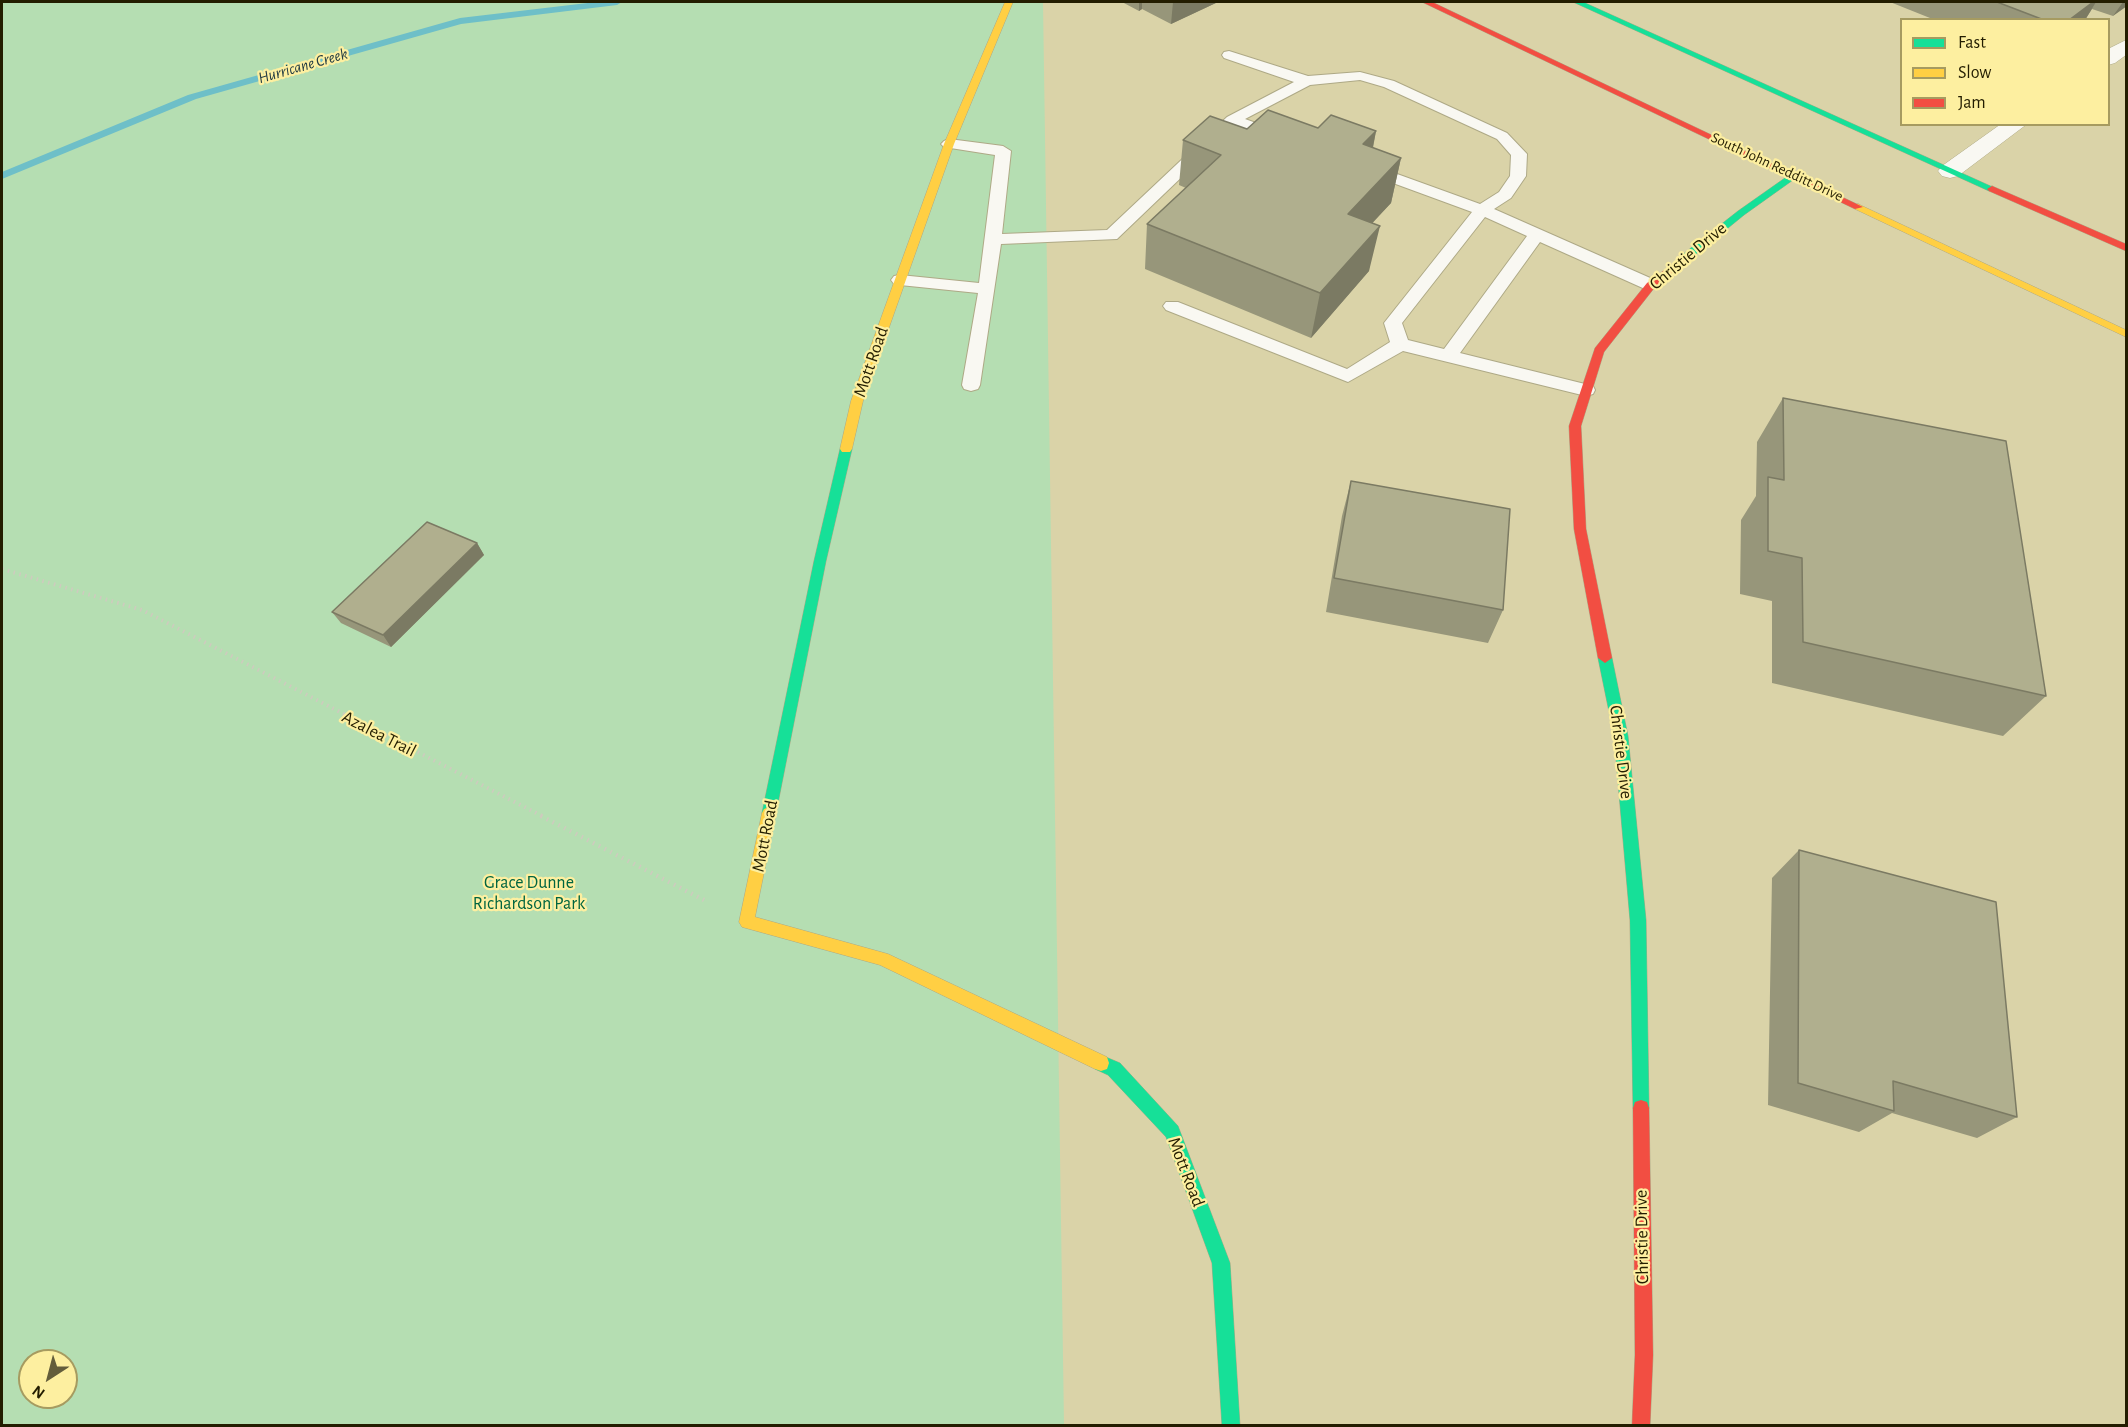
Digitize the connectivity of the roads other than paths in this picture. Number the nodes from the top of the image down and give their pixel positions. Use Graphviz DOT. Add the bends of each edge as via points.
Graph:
graph roads {
  1 [pos="1009,2"];
  2 [pos="1426,2"];
  3 [pos="1577,2"];
  4 [pos="2127,46"];
  5 [pos="1229,55"];
  6 [pos="2110,58"];
  7 [pos="1307,81"];
  8 [pos="1232,120"];
  9 [pos="2013,126"];
  10 [pos="1266,132"];
  11 [pos="1292,141"];
  12 [pos="949,144"];
  13 [pos="1251,147"];
  14 [pos="1357,165"];
  15 [pos="1950,171"];
  16 [pos="1795,175"];
  17 [pos="1402,181"];
  18 [pos="1379,191"];
  19 [pos="1142,206"];
  20 [pos="1165,206"];
  21 [pos="1482,210"];
  22 [pos="1537,235"];
  23 [pos="994,239"];
  24 [pos="2127,248"];
  25 [pos="900,280"];
  26 [pos="1651,285"];
  27 [pos="987,290"];
  28 [pos="1172,306"];
  29 [pos="2127,334"];
  30 [pos="1400,344"];
  31 [pos="1449,356"];
  32 [pos="971,384"];
  33 [pos="1586,390"];
  34 [pos="1231,1425"];
  35 [pos="1641,1425"];
  1 -- 12 [label="main road, Mott Road"];
  2 -- 16 [label="main road, South John Redditt Drive"];
  3 -- 15 [label="main road"];
  4 -- 6 [label="street"];
  5 -- 7 [label="lane"];
  7 -- 8 [label="lane"];
  7 -- 21 [label="lane" via="1360,76 1389,84 1502,136 1519,154 1518,176 1505,195"];
  8 -- 10 [label="lane"];
  8 -- 19 [label="lane"];
  9 -- 15 [label="street"];
  10 -- 11 [label="lane"];
  10 -- 13 [label="lane"];
  12 -- 23 [label="lane" via="1003,151"];
  12 -- 25 [label="main road, Mott Road"];
  14 -- 17 [label="lane"];
  15 -- 24 [label="main road"];
  16 -- 26 [label="main road, Christie Drive"];
  16 -- 29 [label="main road, South John Redditt Drive"];
  17 -- 18 [label="lane"];
  17 -- 21 [label="lane"];
  19 -- 20 [label="lane"];
  19 -- 23 [label="lane" via="1111,235"];
  21 -- 22 [label="lane"];
  21 -- 30 [label="lane" via="1393,323"];
  22 -- 26 [label="lane"];
  22 -- 31 [label="lane"];
  23 -- 27 [label="lane"];
  25 -- 27 [label="lane"];
  25 -- 34 [label="main road, Mott Road" via="857,401 820,561 747,922 883,959 1114,1069 1172,1132 1221,1263"];
  26 -- 33 [label="main road, Christie Drive" via="1599,351"];
  27 -- 32 [label="lane"];
  28 -- 30 [label="lane" via="1347,376"];
  30 -- 31 [label="lane"];
  31 -- 33 [label="lane"];
  33 -- 35 [label="main road, Christie Drive" via="1575,426 1580,529 1621,736 1638,921 1644,1355"];
}
